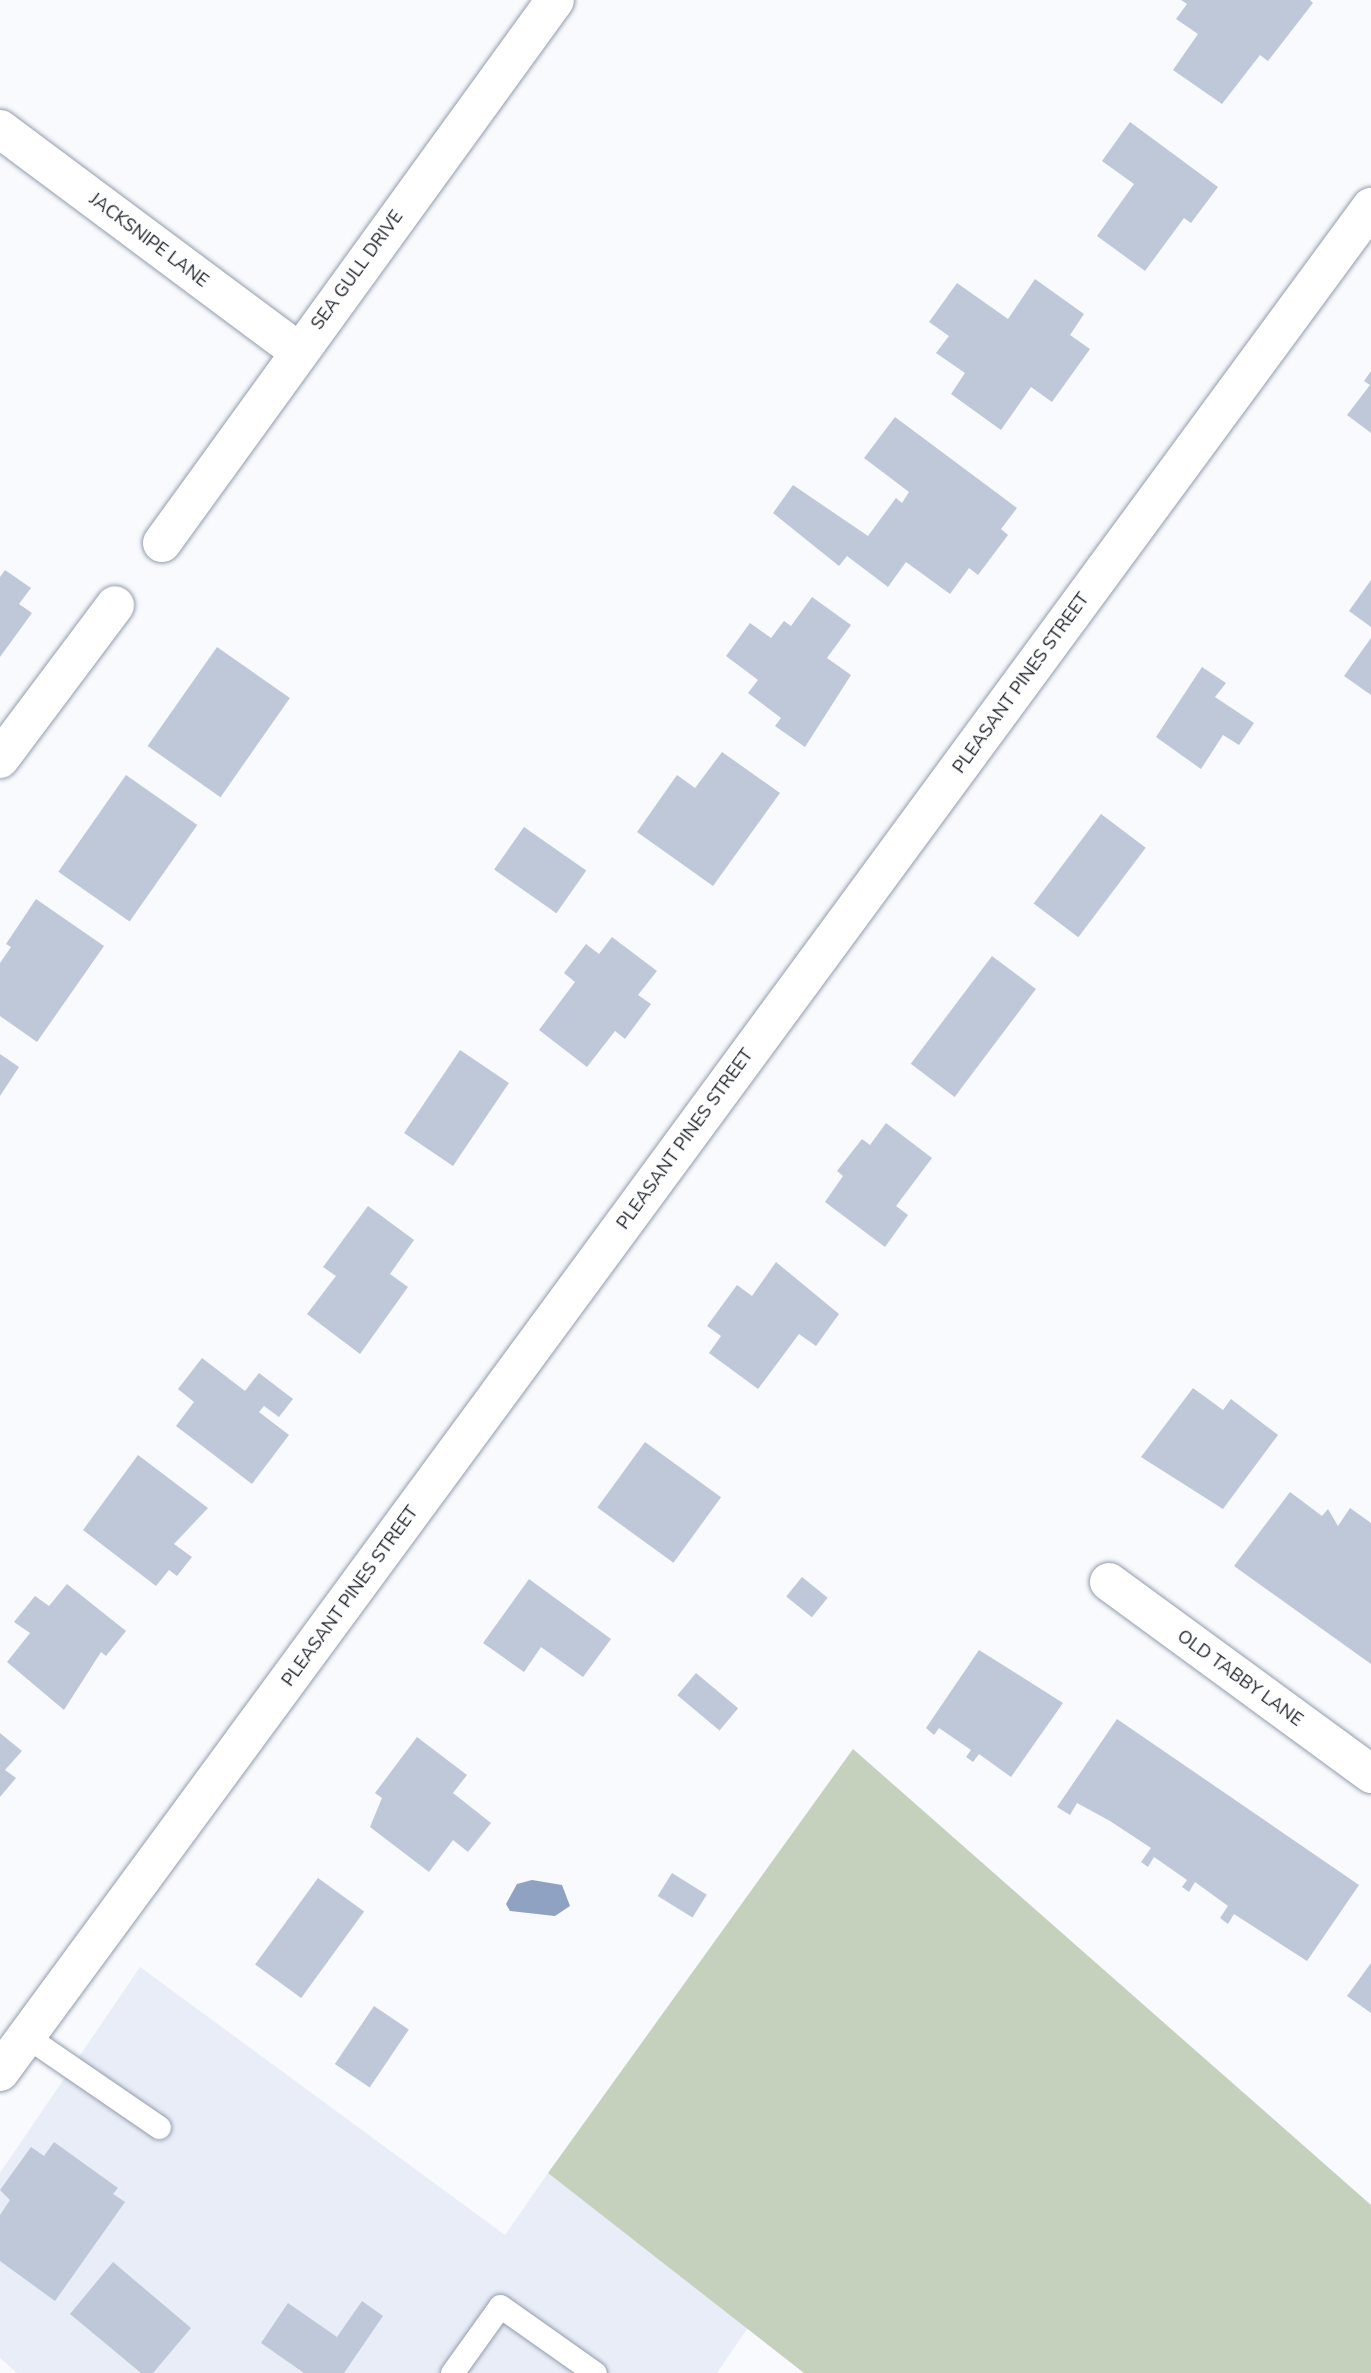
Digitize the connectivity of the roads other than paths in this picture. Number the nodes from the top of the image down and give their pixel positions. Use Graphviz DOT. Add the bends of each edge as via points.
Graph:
graph roads {
  1 [pos="555,0"];
  2 [pos="0,130"];
  3 [pos="1371,207"];
  4 [pos="298,351"];
  5 [pos="162,542"];
  6 [pos="115,606"];
  7 [pos="0,759"];
  8 [pos="1109,1582"];
  9 [pos="1371,1774"];
  10 [pos="26,2036"];
  11 [pos="0,2072"];
  12 [pos="159,2127"];
  13 [pos="452,2373"];
  14 [pos="594,2373"];
  1 -- 4 [label="street, SEA GULL DRIVE"];
  2 -- 4 [label="street, JACKSNIPE LANE"];
  3 -- 10 [label="street, PLEASANT PINES STREET"];
  4 -- 5 [label="street, SEA GULL DRIVE"];
  6 -- 7 [label="street"];
  8 -- 9 [label="street, OLD TABBY LANE"];
  10 -- 11 [label="street, PLEASANT PINES STREET"];
  10 -- 12 [label="lane"];
  13 -- 14 [label="lane" via="500,2306"];
}
